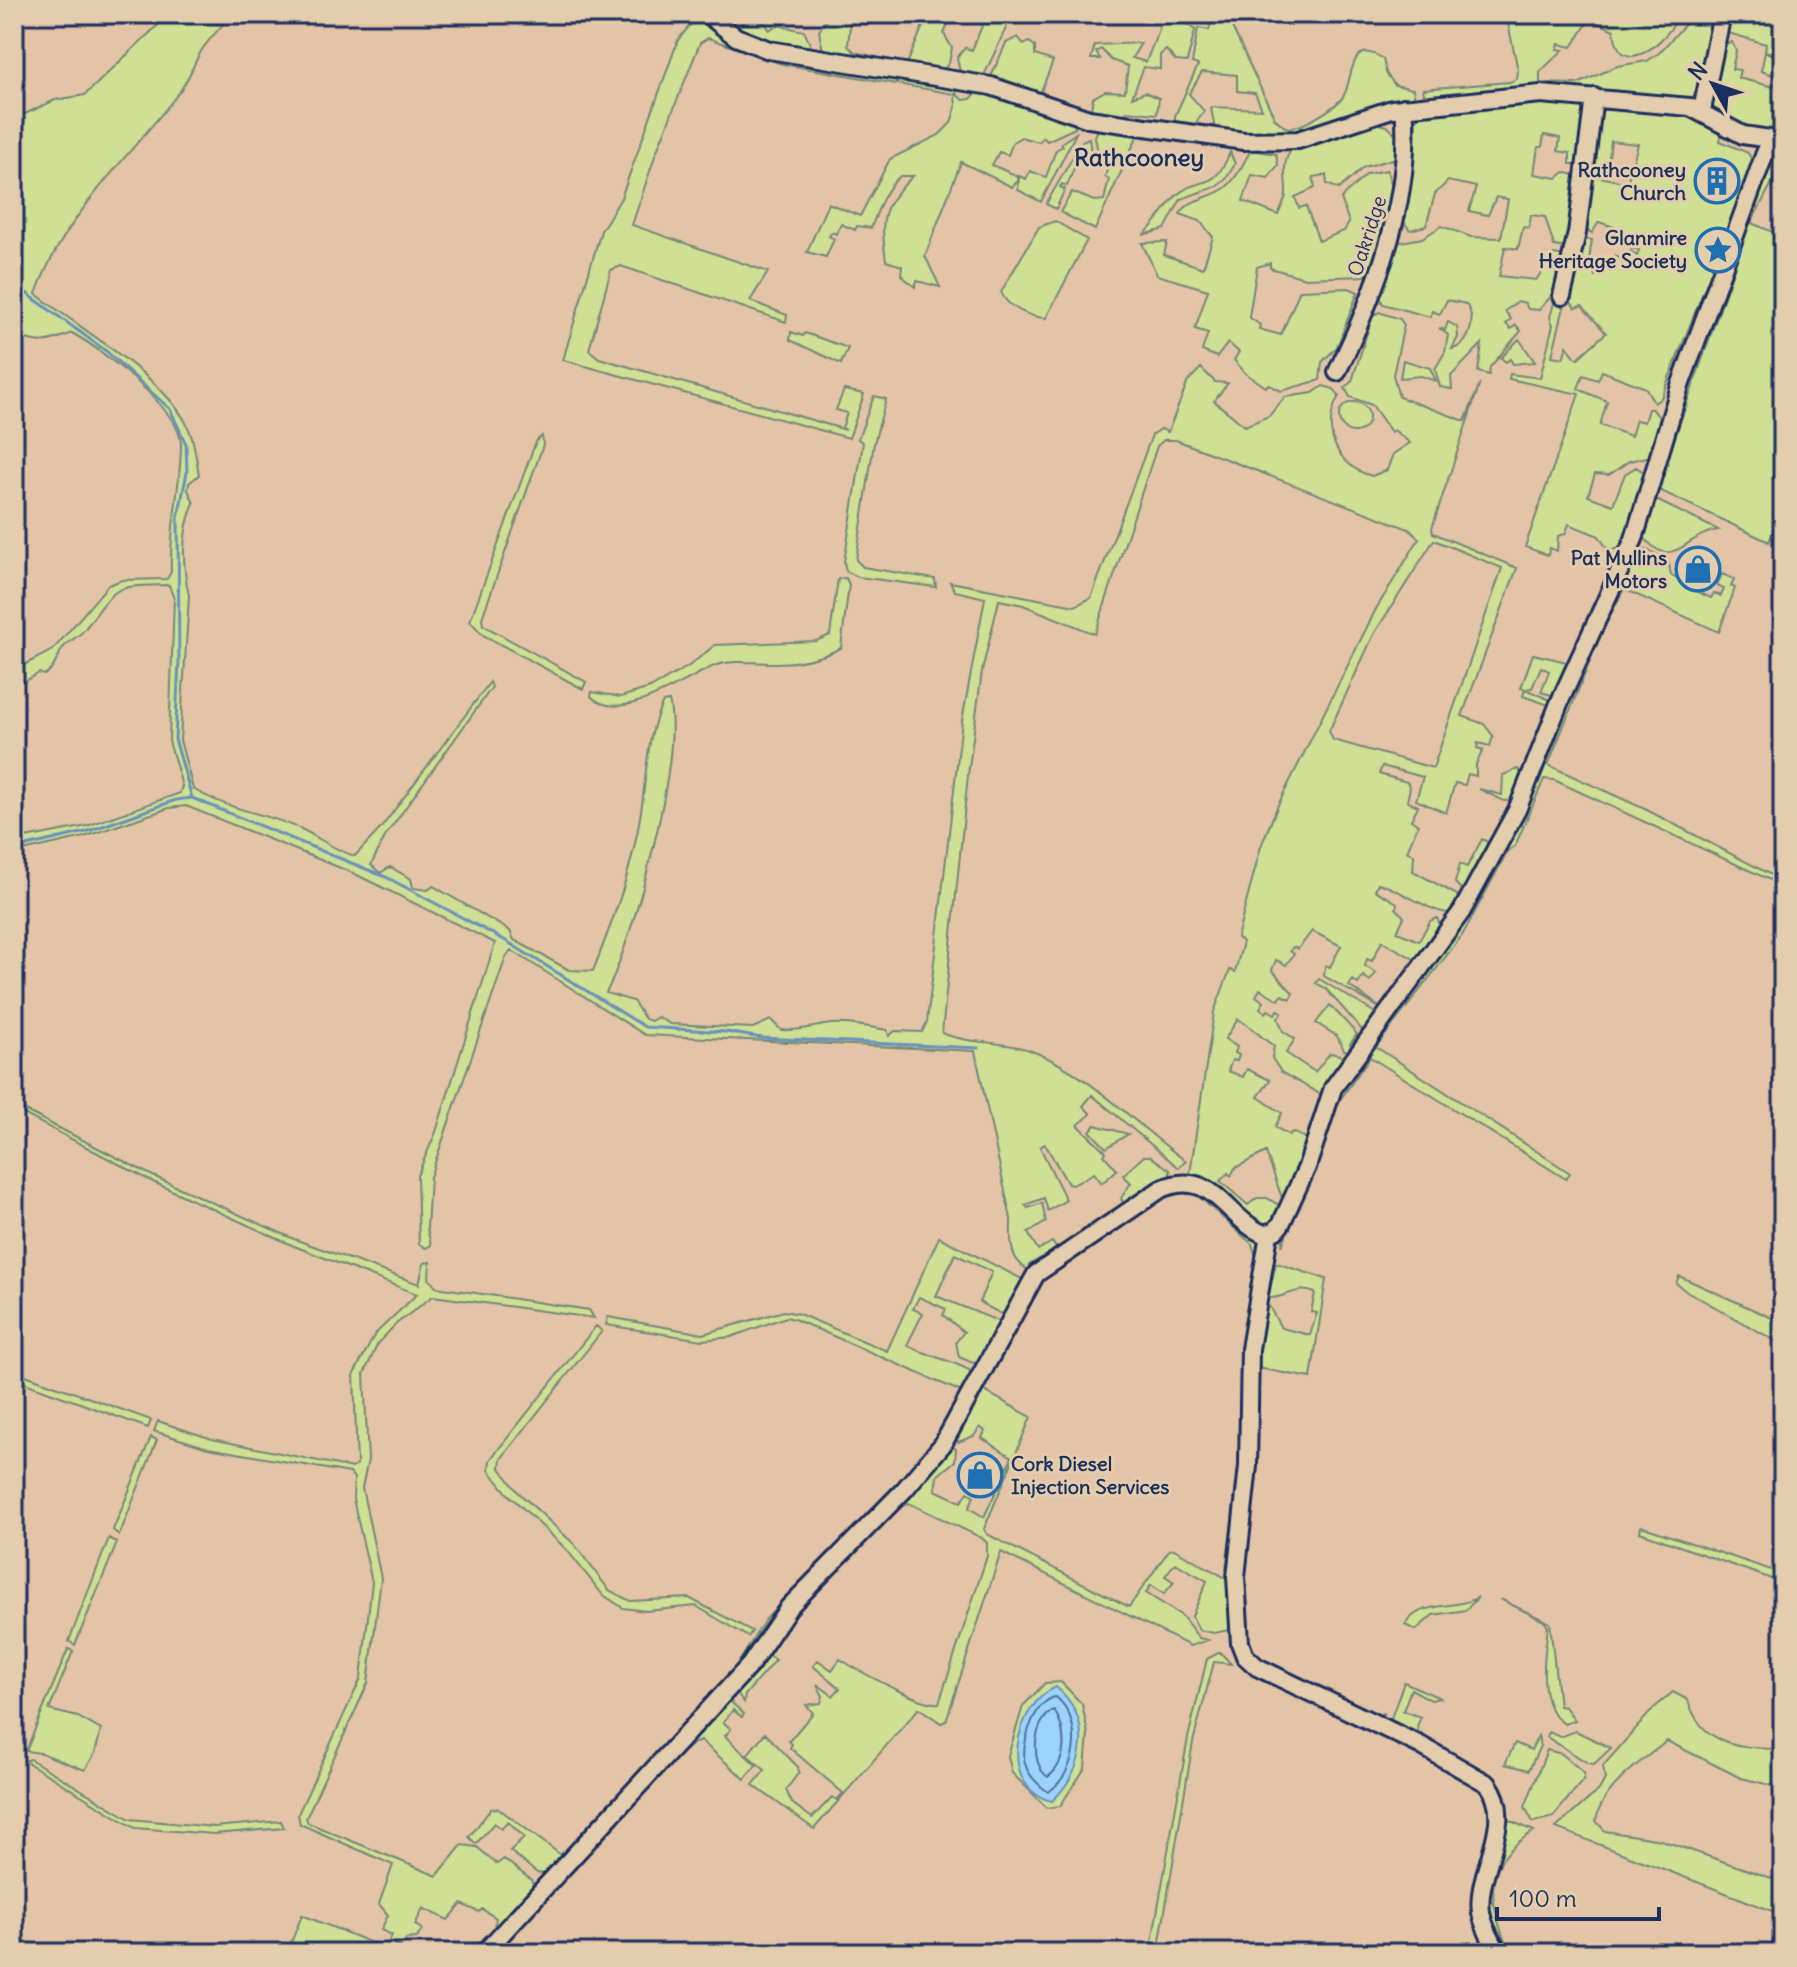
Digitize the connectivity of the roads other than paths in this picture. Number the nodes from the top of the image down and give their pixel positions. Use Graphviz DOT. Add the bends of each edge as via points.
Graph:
graph roads {
  1 [pos="707,14"];
  2 [pos="1722,14"];
  3 [pos="1594,97"];
  4 [pos="1404,107"];
  5 [pos="1702,110"];
  6 [pos="1776,142"];
  7 [pos="1562,296"];
  8 [pos="1337,372"];
  9 [pos="1269,1234"];
  10 [pos="484,1953"];
  11 [pos="1498,1953"];
  1 -- 4 [label="street" via="736,37 769,50 991,86 1089,119 1244,141 1298,140"];
  2 -- 5 [label="street"];
  3 -- 4 [label="street" via="1509,95"];
  3 -- 5 [label="street"];
  3 -- 7 [label="street" via="1577,233"];
  4 -- 8 [label="street, Oakridge" via="1407,149 1400,201"];
  5 -- 6 [label="street" via="1743,135"];
  6 -- 9 [label="street" via="1680,386 1634,539 1517,810 1453,924 1333,1088 1301,1181 1281,1224"];
  9 -- 10 [label="street" via="1256,1230 1208,1190 1178,1182 1041,1269 936,1453 789,1607 750,1665"];
  9 -- 11 [label="street" via="1250,1349 1248,1466 1236,1577 1242,1650 1257,1667 1420,1745 1488,1784 1498,1814 1481,1910"];
}
